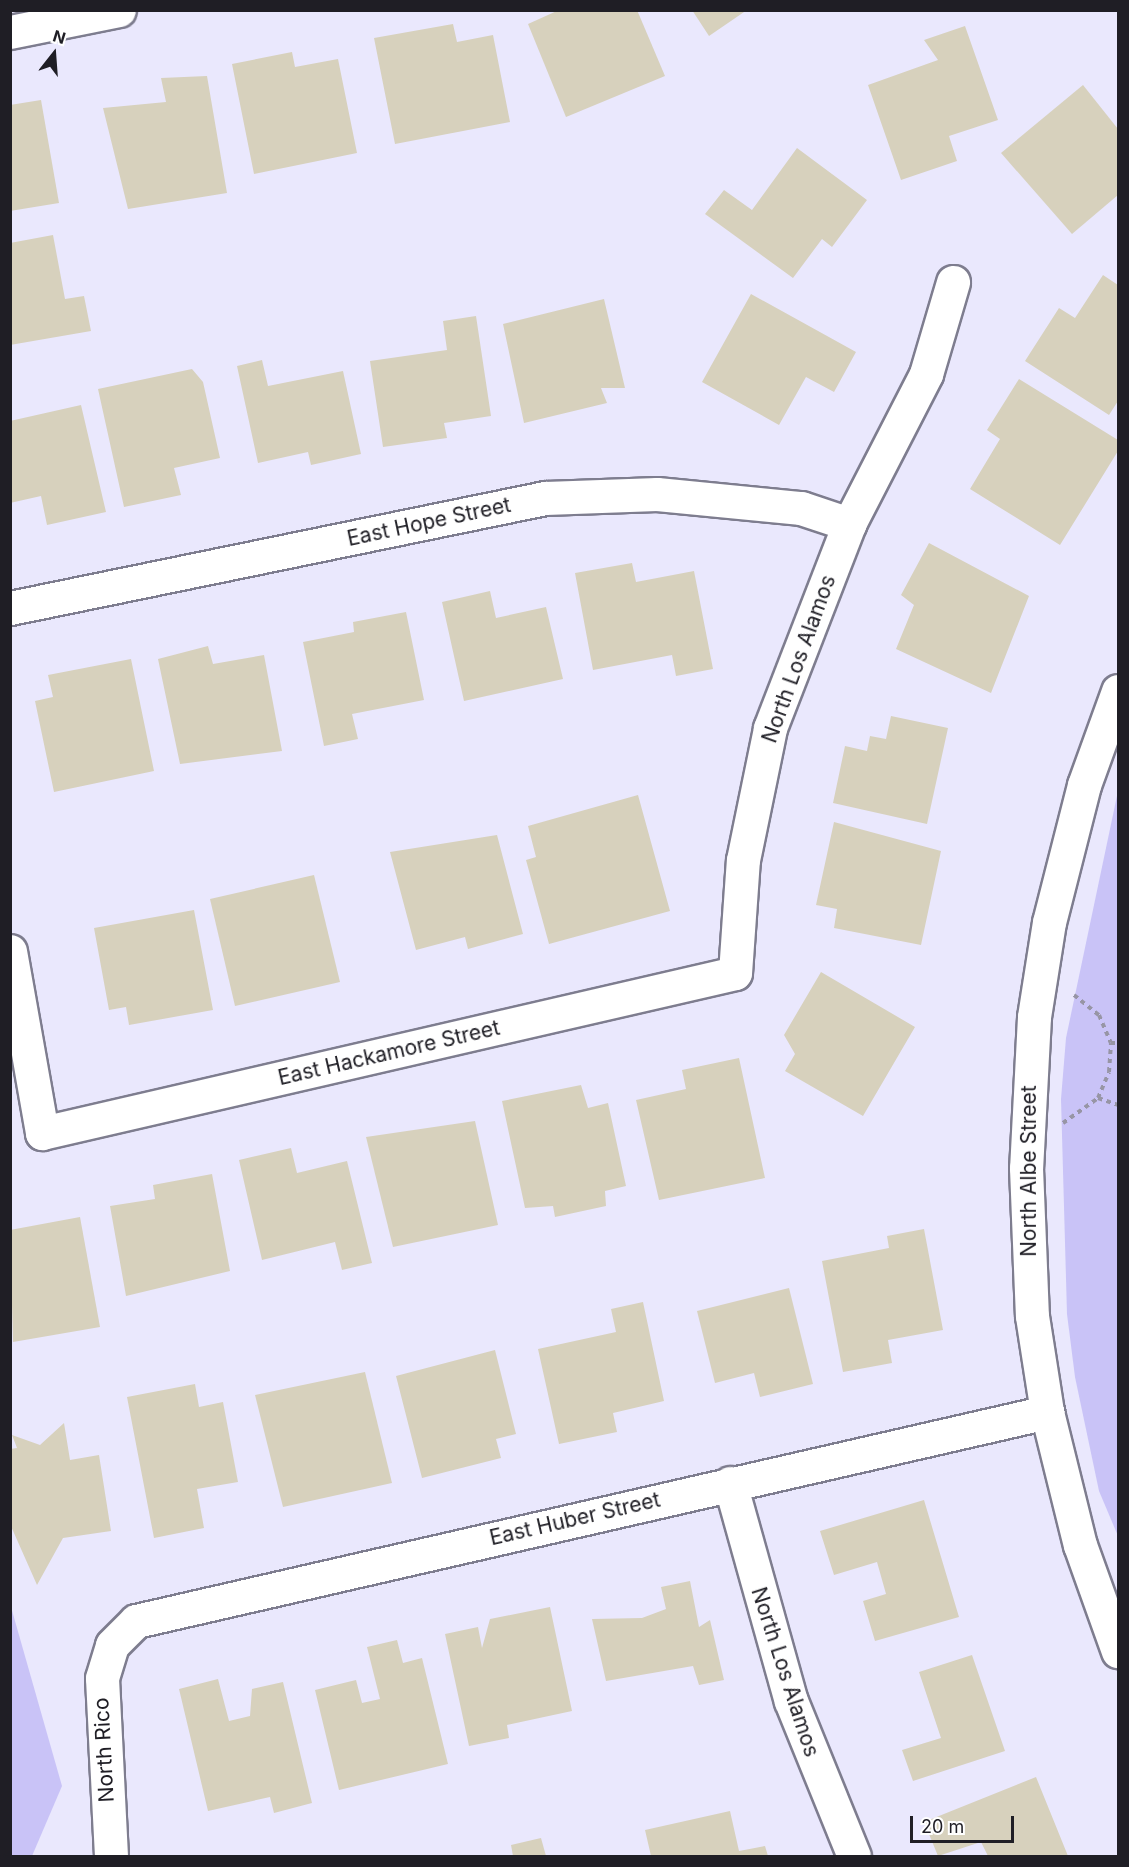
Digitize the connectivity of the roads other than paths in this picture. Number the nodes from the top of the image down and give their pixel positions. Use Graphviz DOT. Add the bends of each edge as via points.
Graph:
graph roads {
  1 [pos="119,10"];
  2 [pos="10,32"];
  3 [pos="953,282"];
  4 [pos="849,524"];
  5 [pos="10,608"];
  6 [pos="1119,691"];
  7 [pos="10,951"];
  8 [pos="735,973"];
  9 [pos="1047,1412"];
  10 [pos="730,1483"];
  11 [pos="112,1645"];
  12 [pos="1119,1651"];
  13 [pos="111,1857"];
  14 [pos="854,1857"];
  1 -- 2 [label="street"];
  3 -- 4 [label="street, North Los Alamos" via="926,374"];
  4 -- 5 [label="street, East Hope Street" via="801,508 657,494 545,498"];
  4 -- 8 [label="street, North Los Alamos" via="770,728 743,860"];
  6 -- 9 [label="street, North Albe Street" via="1071,829 1034,1017 1026,1218 1032,1316"];
  7 -- 8 [label="street, East Hackamore Street" via="42,1133"];
  9 -- 10 [label="street, East Huber Street"];
  9 -- 12 [label="street, North Albe Street" via="1067,1500"];
  10 -- 11 [label="street, East Huber Street" via="149,1616"];
  10 -- 14 [label="street, North Los Alamos" via="781,1669"];
  11 -- 13 [label="street, North Rico" via="100,1693"];
}
